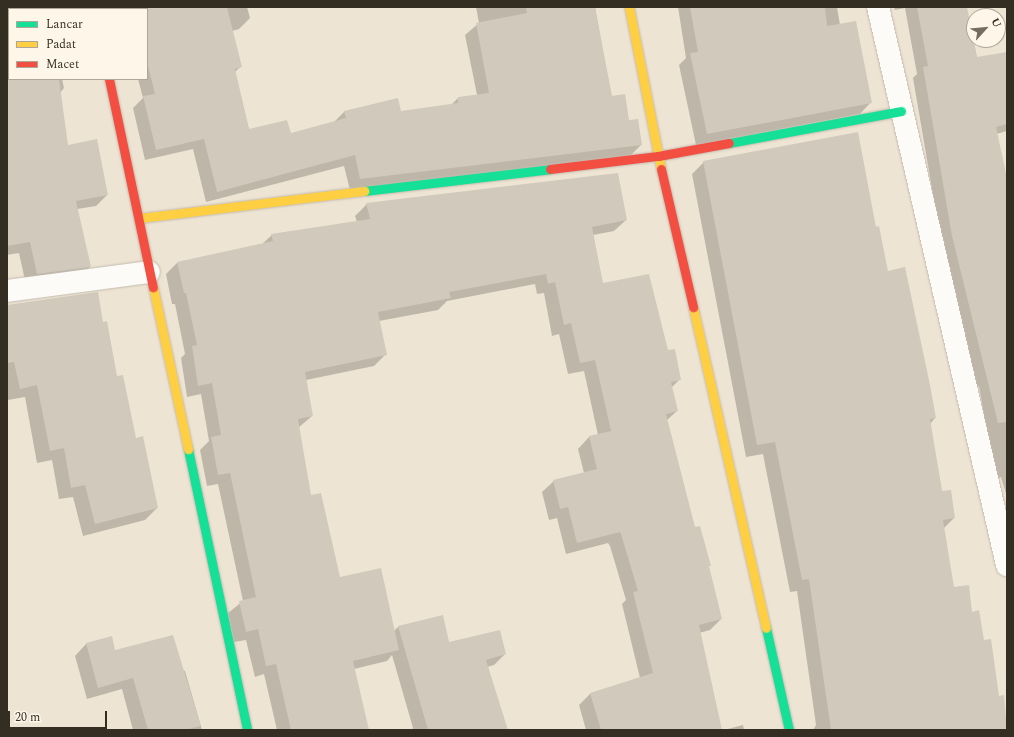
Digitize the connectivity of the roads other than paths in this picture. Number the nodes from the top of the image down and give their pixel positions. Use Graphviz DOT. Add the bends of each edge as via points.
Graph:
graph roads {
  1 [pos="629,7"];
  2 [pos="878,7"];
  3 [pos="109,80"];
  4 [pos="901,111"];
  5 [pos="658,156"];
  6 [pos="140,218"];
  7 [pos="149,272"];
  8 [pos="7,292"];
  9 [pos="1007,565"];
  10 [pos="247,730"];
  11 [pos="789,730"];
  1 -- 5 [label="street"];
  2 -- 4 [label="street"];
  3 -- 6 [label="street"];
  4 -- 5 [label="street"];
  4 -- 9 [label="street"];
  5 -- 6 [label="street"];
  5 -- 11 [label="street"];
  6 -- 7 [label="street"];
  7 -- 8 [label="street"];
  7 -- 10 [label="street"];
}
